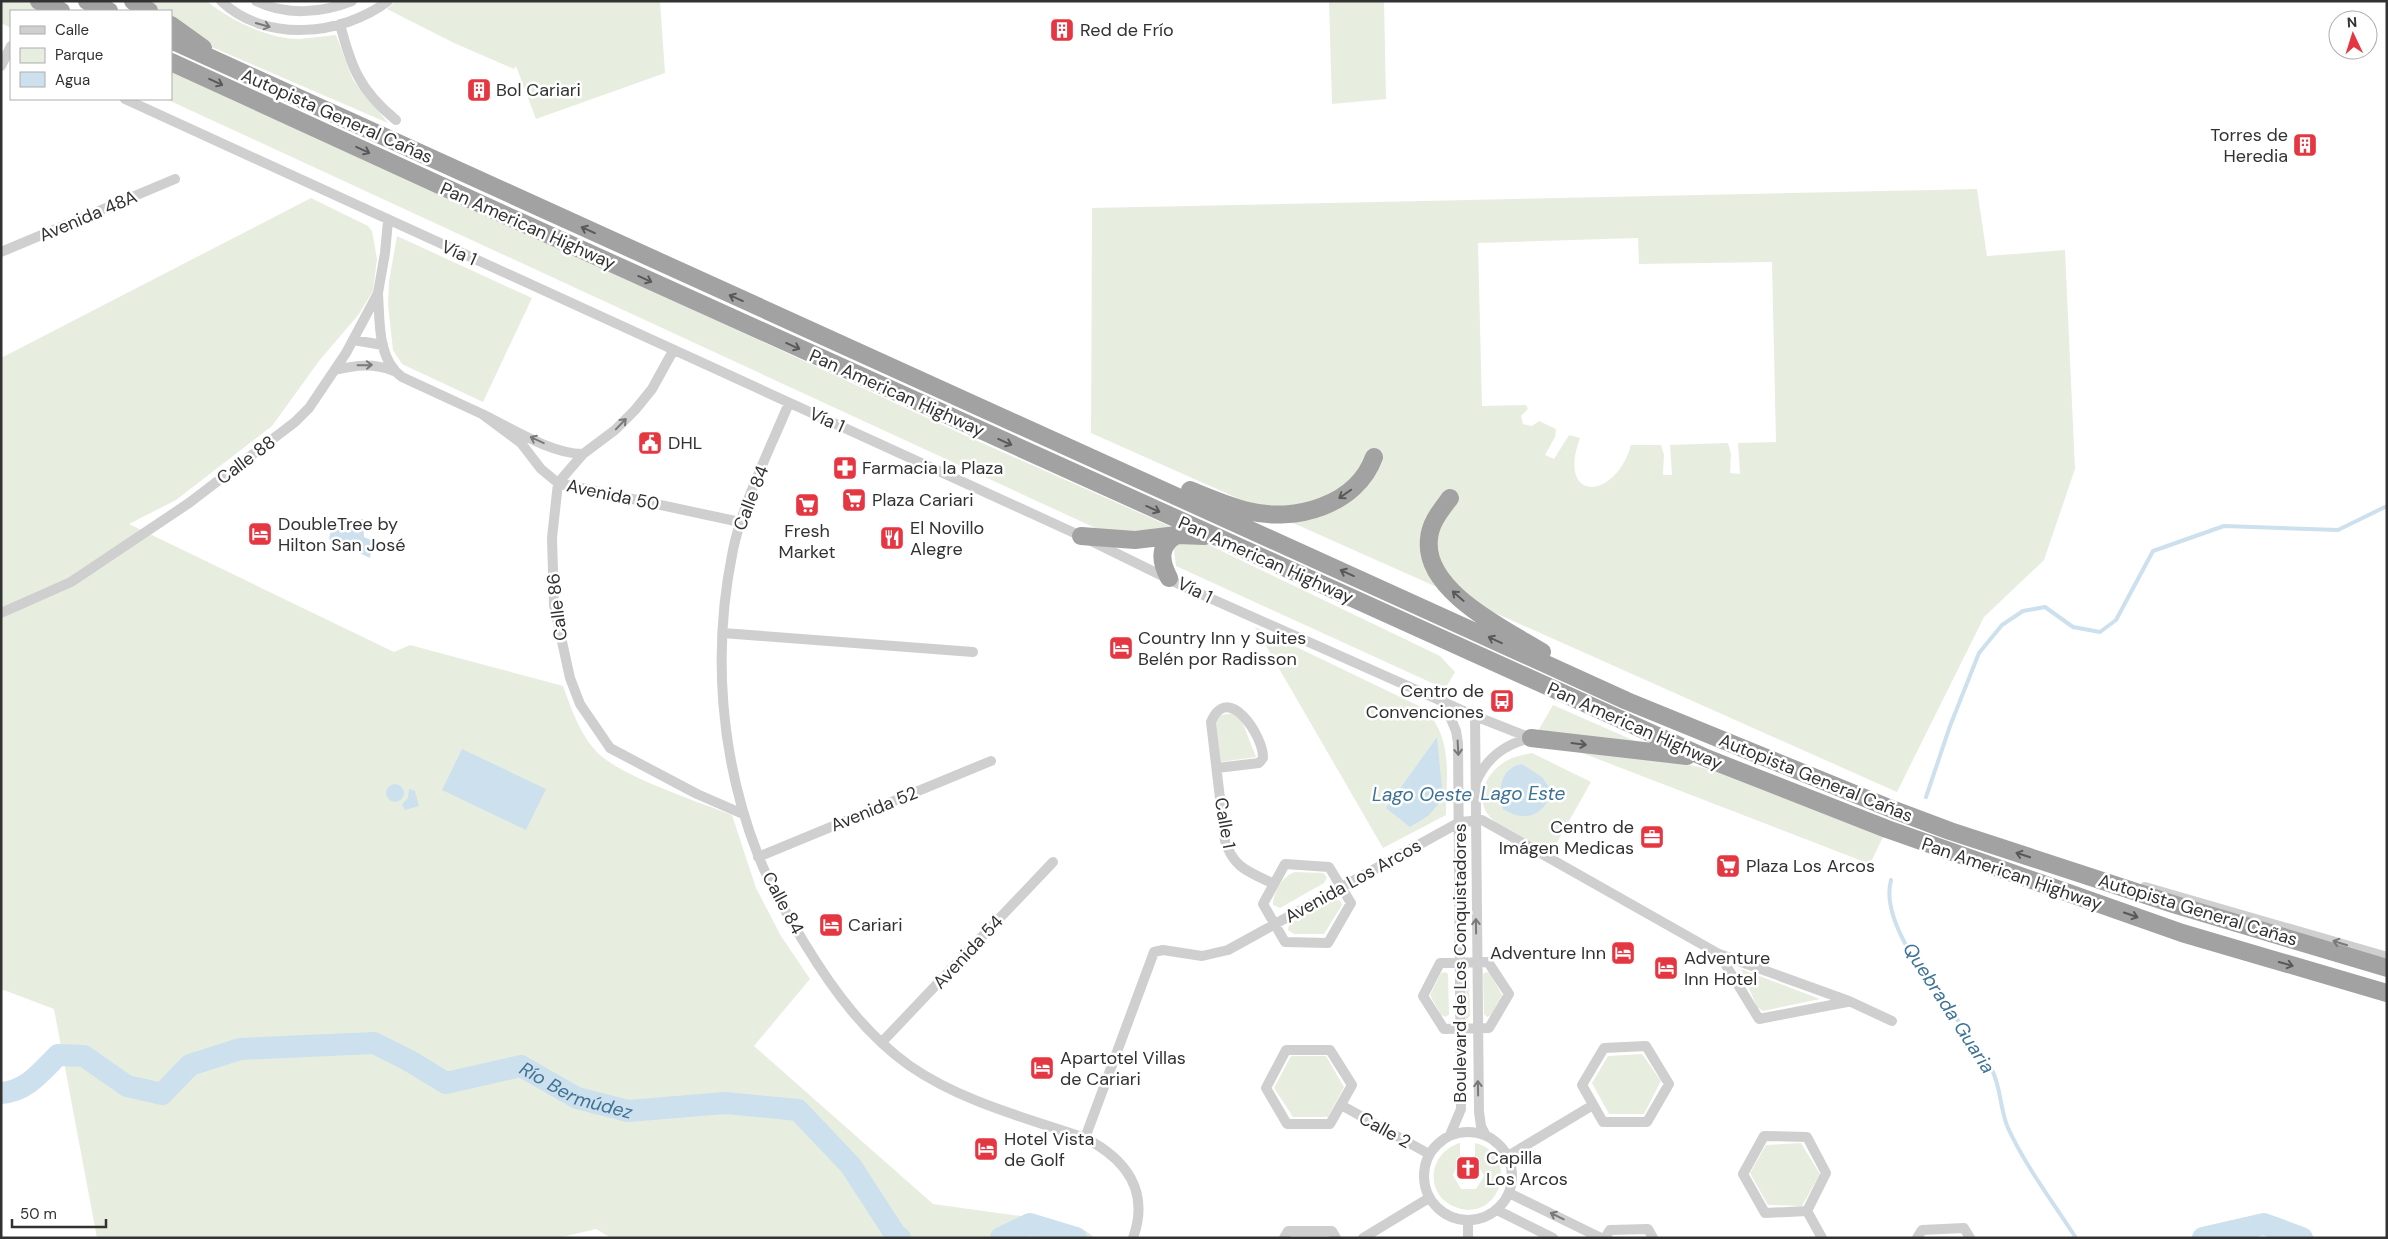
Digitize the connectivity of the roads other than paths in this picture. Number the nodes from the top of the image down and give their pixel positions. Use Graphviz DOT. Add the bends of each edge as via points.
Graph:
graph roads {
  1 [pos="40,1"];
  2 [pos="87,1"];
  3 [pos="133,1"];
  4 [pos="221,1"];
  5 [pos="256,1"];
  6 [pos="351,1"];
  7 [pos="388,1"];
  8 [pos="59,10"];
  9 [pos="107,10"];
  10 [pos="147,10"];
  11 [pos="325,10"];
  12 [pos="358,18"];
  13 [pos="340,24"];
  14 [pos="172,26"];
  15 [pos="329,27"];
  16 [pos="172,40"];
  17 [pos="10,48"];
  18 [pos="172,62"];
  19 [pos="220,63"];
  20 [pos="1,66"];
  21 [pos="127,100"];
  22 [pos="396,120"];
  23 [pos="175,179"];
  24 [pos="388,221"];
  25 [pos="1,252"];
  26 [pos="378,293"];
  27 [pos="770,313"];
  28 [pos="353,340"];
  29 [pos="383,345"];
  30 [pos="673,351"];
  31 [pos="334,370"];
  32 [pos="394,371"];
  33 [pos="789,403"];
  34 [pos="482,414"];
  35 [pos="583,454"];
  36 [pos="1374,457"];
  37 [pos="558,483"];
  38 [pos="1450,498"];
  39 [pos="740,522"];
  40 [pos="1177,535"];
  41 [pos="1081,536"];
  42 [pos="1216,537"];
  43 [pos="1169,578"];
  44 [pos="1,613"];
  45 [pos="723,633"];
  46 [pos="973,652"];
  47 [pos="1444,702"];
  48 [pos="1475,716"];
  49 [pos="1531,738"];
  50 [pos="1706,758"];
  51 [pos="990,760"];
  52 [pos="1216,768"];
  53 [pos="1475,785"];
  54 [pos="1894,810"];
  55 [pos="743,814"];
  56 [pos="1475,820"];
  57 [pos="1460,822"];
  58 [pos="758,857"];
  59 [pos="1053,862"];
  60 [pos="2051,864"];
  61 [pos="1274,884"];
  62 [pos="1342,888"];
  63 [pos="1275,924"];
  64 [pos="1719,954"];
  65 [pos="2387,957"];
  66 [pos="1460,962"];
  67 [pos="1477,962"];
  68 [pos="2387,968"];
  69 [pos="2387,993"];
  70 [pos="1849,1001"];
  71 [pos="1892,1021"];
  72 [pos="1461,1028"];
  73 [pos="1478,1028"];
  74 [pos="882,1042"];
  75 [pos="1341,1105"];
  76 [pos="1593,1105"];
  77 [pos="1450,1135"];
  78 [pos="1486,1136"];
  79 [pos="1085,1138"];
  80 [pos="1429,1154"];
  81 [pos="1508,1156"];
  82 [pos="1509,1193"];
  83 [pos="1429,1198"];
  84 [pos="1497,1210"];
  85 [pos="1806,1211"];
  86 [pos="1468,1221"];
  87 [pos="1134,1238"];
  88 [pos="1284,1238"];
  89 [pos="1336,1238"];
  90 [pos="1363,1238"];
  91 [pos="1468,1238"];
  92 [pos="1553,1238"];
  93 [pos="1601,1238"];
  94 [pos="1605,1238"];
  95 [pos="1653,1238"];
  96 [pos="1822,1238"];
  97 [pos="1917,1238"];
  98 [pos="1970,1238"];
  1 -- 8 [label="highway"];
  2 -- 9 [label="highway"];
  3 -- 10 [label="highway"];
  4 -- 15 [label="street, one-way" via="243,17 268,26 298,30"];
  5 -- 11 [label="street" via="295,11"];
  6 -- 11 [label="street"];
  6 -- 12 [label="street"];
  7 -- 12 [label="street"];
  11 -- 15 [label="street"];
  12 -- 13 [label="street"];
  13 -- 15 [label="street"];
  13 -- 22 [label="street" via="348,57 359,80 374,100"];
  14 -- 19 [label="highway"];
  16 -- 19 [label="highway, Autopista General Cañas"];
  17 -- 20 [label="street"];
  18 -- 42 [label="highway, Pan American Highway, one-way"];
  27 -- 19 [label="highway, Autopista General Cañas, one-way"];
  21 -- 24 [label="street, Vía 1"];
  23 -- 25 [label="street, Avenida 48A"];
  24 -- 26 [label="street, Calle 88"];
  24 -- 30 [label="street, Vía 1"];
  26 -- 28 [label="street, Calle 88"];
  26 -- 29 [label="street"];
  36 -- 27 [label="highway, one-way" via="1369,472 1359,484 1327,504 1301,513 1250,512 1163,478 1004,407"];
  54 -- 27 [label="highway, Autopista General Cañas, one-way" via="1627,701"];
  28 -- 29 [label="street"];
  28 -- 31 [label="street, Calle 88"];
  29 -- 32 [label="street"];
  30 -- 33 [label="street, Vía 1"];
  35 -- 30 [label="street, one-way" via="635,410 652,389"];
  31 -- 32 [label="street, Avenida 50, one-way" via="372,365"];
  31 -- 44 [label="street, Calle 88" via="309,408 295,422 197,497 71,582"];
  32 -- 34 [label="street, Avenida 50"];
  33 -- 39 [label="street, Calle 84"];
  33 -- 41 [label="street, Vía 1"];
  35 -- 34 [label="street, Avenida 50, one-way" via="554,448"];
  34 -- 37 [label="street, Avenida 50" via="520,443 541,469"];
  35 -- 37 [label="street"];
  37 -- 39 [label="street, Avenida 50"];
  37 -- 55 [label="street, Calle 86" via="552,538 554,605 563,655 580,704 610,748 697,794"];
  54 -- 38 [label="highway, one-way" via="1552,658 1478,611 1443,583 1430,550 1428,539 1432,525"];
  39 -- 45 [label="street, Calle 84" via="733,549"];
  40 -- 41 [label="highway" via="1136,540"];
  40 -- 42 [label="highway"];
  40 -- 43 [label="highway" via="1162,552"];
  41 -- 43 [label="street, Vía 1"];
  42 -- 50 [label="highway, Pan American Highway"];
  43 -- 47 [label="street, Vía 1"];
  45 -- 46 [label="street"];
  45 -- 55 [label="street, Calle 84" via="724,722"];
  47 -- 48 [label="street, Vía 1"];
  47 -- 57 [label="street, Boulevard de Los Conquistadores, one-way" via="1458,743"];
  48 -- 49 [label="street, Vía 1"];
  48 -- 53 [label="street, Boulevard de Los Conquistadores"];
  49 -- 50 [label="highway, one-way"];
  49 -- 53 [label="street" via="1502,749 1490,759"];
  50 -- 69 [label="highway, Pan American Highway, one-way" via="1895,832 2182,933"];
  51 -- 58 [label="street, Avenida 52"];
  52 -- 52 [label="street, Calle 1" via="1211,722 1219,710 1232,708 1245,717 1263,758 1259,763"];
  52 -- 61 [label="street, Calle 1" via="1225,841 1230,855 1238,866"];
  53 -- 56 [label="street, Boulevard de Los Conquistadores"];
  60 -- 54 [label="highway, Autopista General Cañas, one-way"];
  55 -- 58 [label="street, Calle 84"];
  56 -- 57 [label="street, Avenida Los Arcos"];
  56 -- 64 [label="street, Avenida Los Arcos" via="1482,820"];
  67 -- 56 [label="street, Boulevard de Los Conquistadores, one-way"];
  57 -- 62 [label="street, Avenida Los Arcos"];
  57 -- 66 [label="street, Boulevard de Los Conquistadores"];
  58 -- 74 [label="street, Calle 84" via="785,911 826,979"];
  59 -- 74 [label="street, Avenida 54"];
  65 -- 60 [label="street, one-way" via="2173,894"];
  60 -- 68 [label="highway, Autopista General Cañas"];
  61 -- 62 [label="street" via="1285,864 1329,867"];
  61 -- 63 [label="street" via="1263,904"];
  62 -- 63 [label="street, Avenida Los Arcos"];
  62 -- 63 [label="street" via="1351,903 1328,943 1285,942"];
  63 -- 79 [label="street, Avenida Los Arcos" via="1215,954 1154,952"];
  64 -- 70 [label="street, Avenida Los Arcos"];
  64 -- 70 [label="street, Avenida Los Arcos" via="1759,1019"];
  66 -- 67 [label="street"];
  66 -- 72 [label="street, Boulevard de Los Conquistadores"];
  66 -- 72 [label="street" via="1440,963 1423,996 1444,1028"];
  67 -- 73 [label="street, Boulevard de Los Conquistadores"];
  67 -- 73 [label="street" via="1488,962 1509,994 1489,1028"];
  70 -- 71 [label="street, Avenida Los Arcos"];
  72 -- 73 [label="street"];
  72 -- 77 [label="street, Boulevard de Los Conquistadores" via="1461,1109"];
  78 -- 73 [label="street, Boulevard de Los Conquistadores, one-way" via="1479,1112"];
  74 -- 79 [label="street, Calle 84" via="910,1066 957,1092"];
  75 -- 75 [label="street" via="1352,1085 1330,1050 1286,1050 1266,1088 1288,1124 1330,1124"];
  75 -- 80 [label="street, Calle 2"];
  76 -- 76 [label="street" via="1603,1122 1648,1122 1669,1084 1646,1046 1604,1048 1582,1084"];
  76 -- 81 [label="street"];
  77 -- 78 [label="street" via="1468,1132"];
  77 -- 80 [label="street"];
  78 -- 81 [label="street" via="1499,1144"];
  79 -- 87 [label="street, Calle 84" via="1116,1157 1134,1183 1138,1216"];
  80 -- 83 [label="street" via="1424,1169 1424,1184"];
  81 -- 82 [label="street" via="1512,1168"];
  82 -- 84 [label="street"];
  93 -- 82 [label="street, one-way"];
  83 -- 86 [label="street" via="1452,1218"];
  83 -- 90 [label="street"];
  84 -- 86 [label="street"];
  84 -- 92 [label="street"];
  85 -- 85 [label="street" via="1826,1173 1807,1137 1764,1136 1742,1174 1764,1213"];
  85 -- 96 [label="street"];
  86 -- 91 [label="street"];
  88 -- 89 [label="street" via="1288,1232 1332,1231"];
  94 -- 95 [label="street" via="1610,1230 1648,1229"];
  97 -- 98 [label="street" via="1922,1230 1964,1228"];
}
